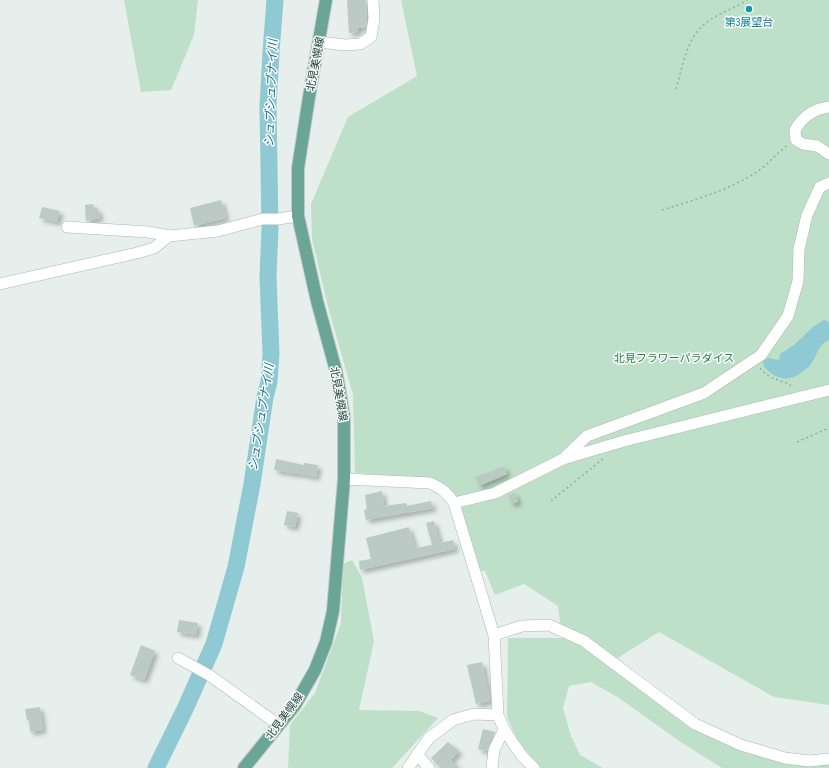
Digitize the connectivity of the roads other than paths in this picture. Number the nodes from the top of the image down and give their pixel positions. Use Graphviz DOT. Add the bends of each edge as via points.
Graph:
graph roads {
  1 [pos="326,0"];
  2 [pos="373,0"];
  3 [pos="319,42"];
  4 [pos="829,107"];
  5 [pos="829,154"];
  6 [pos="829,183"];
  7 [pos="298,216"];
  8 [pos="67,227"];
  9 [pos="169,236"];
  10 [pos="0,284"];
  11 [pos="829,390"];
  12 [pos="563,459"];
  13 [pos="344,479"];
  14 [pos="454,503"];
  15 [pos="494,635"];
  16 [pos="178,658"];
  17 [pos="498,715"];
  18 [pos="279,725"];
  19 [pos="504,729"];
  20 [pos="417,754"];
  21 [pos="829,759"];
  22 [pos="244,768"];
  23 [pos="408,768"];
  24 [pos="429,768"];
  25 [pos="492,768"];
  26 [pos="534,768"];
  1 -- 3 [label="main road, 北見美幌線"];
  2 -- 3 [label="street" via="374,19 371,37 360,44"];
  3 -- 7 [label="main road, 北見美幌線" via="298,168"];
  4 -- 5 [label="street" via="806,116 795,130 796,140 817,146"];
  6 -- 12 [label="street" via="820,187 807,215 799,249 798,281 788,316 762,355 704,393 587,436"];
  7 -- 9 [label="street" via="278,220 263,219 218,231"];
  7 -- 13 [label="main road, 北見美幌線" via="336,371 344,417"];
  8 -- 9 [label="street" via="149,232"];
  9 -- 10 [label="street" via="154,248 138,253"];
  11 -- 12 [label="street"];
  12 -- 14 [label="street" via="495,493"];
  13 -- 14 [label="street" via="430,483 442,489"];
  13 -- 18 [label="main road, 北見美幌線" via="333,611 326,642 315,670 295,705"];
  14 -- 15 [label="street"];
  15 -- 17 [label="street"];
  15 -- 21 [label="street" via="522,626 549,625 584,641 695,724 741,745 785,758 809,761"];
  16 -- 18 [label="street" via="209,675"];
  17 -- 19 [label="street"];
  17 -- 20 [label="street" via="474,714 453,720 429,738"];
  18 -- 22 [label="main road, 北見美幌線"];
  19 -- 25 [label="street" via="494,750"];
  19 -- 26 [label="street" via="522,756"];
  20 -- 23 [label="street"];
  20 -- 24 [label="street"];
}
